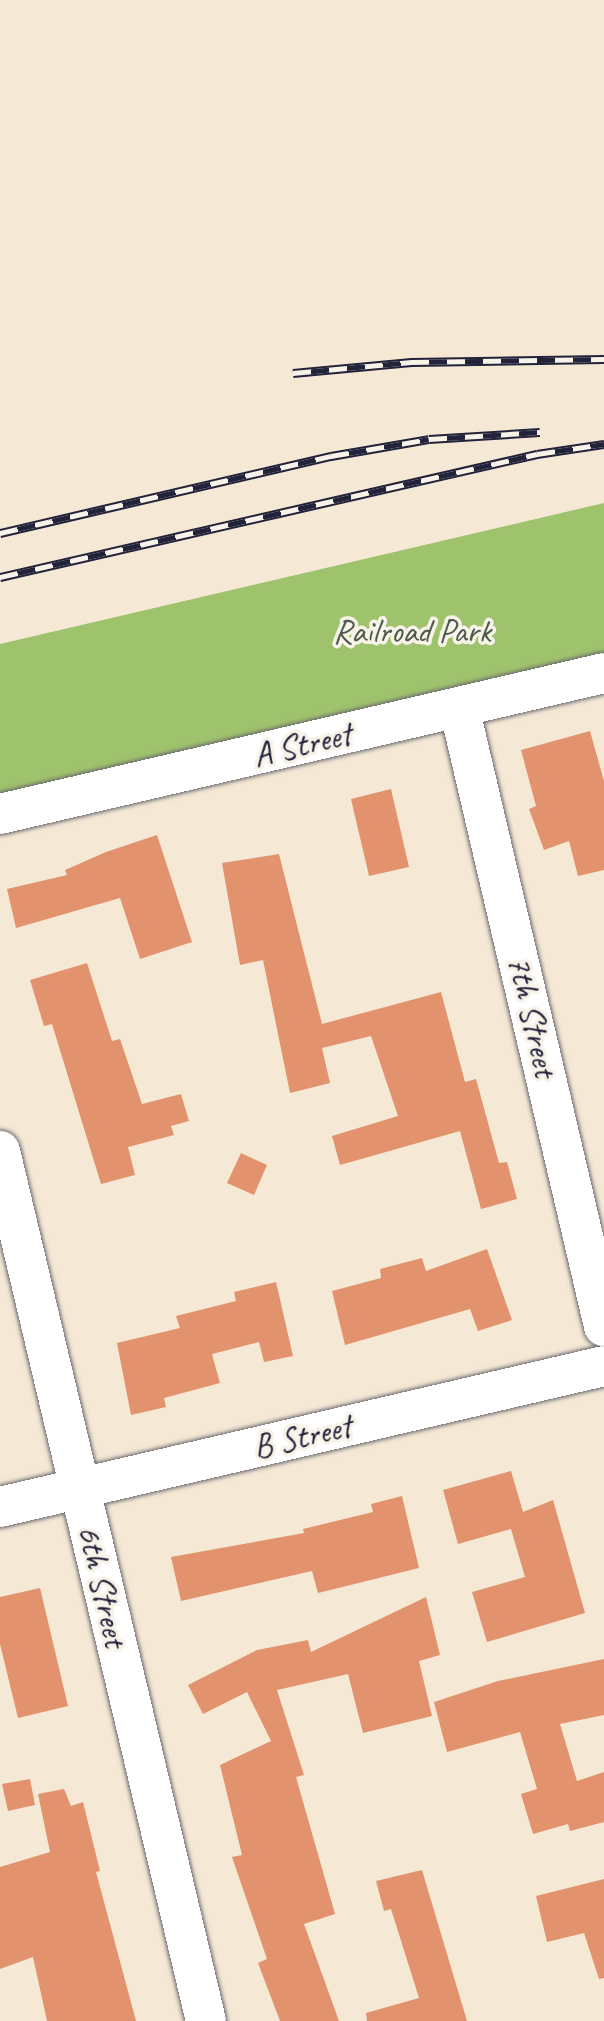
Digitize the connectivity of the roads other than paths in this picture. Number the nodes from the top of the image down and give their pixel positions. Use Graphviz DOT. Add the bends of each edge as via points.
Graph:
graph roads {
  1 [pos="604,673"];
  2 [pos="459,707"];
  3 [pos="0,814"];
  4 [pos="0,1151"];
  5 [pos="604,1326"];
  6 [pos="604,1366"];
  7 [pos="80,1489"];
  8 [pos="0,1507"];
  9 [pos="206,2021"];
  1 -- 2 [label="street, A Street"];
  2 -- 3 [label="street, A Street"];
  2 -- 5 [label="street, 7th Street"];
  4 -- 7 [label="street, 6th Street"];
  6 -- 7 [label="street, B Street"];
  7 -- 8 [label="street, B Street"];
  7 -- 9 [label="street, 6th Street"];
}
